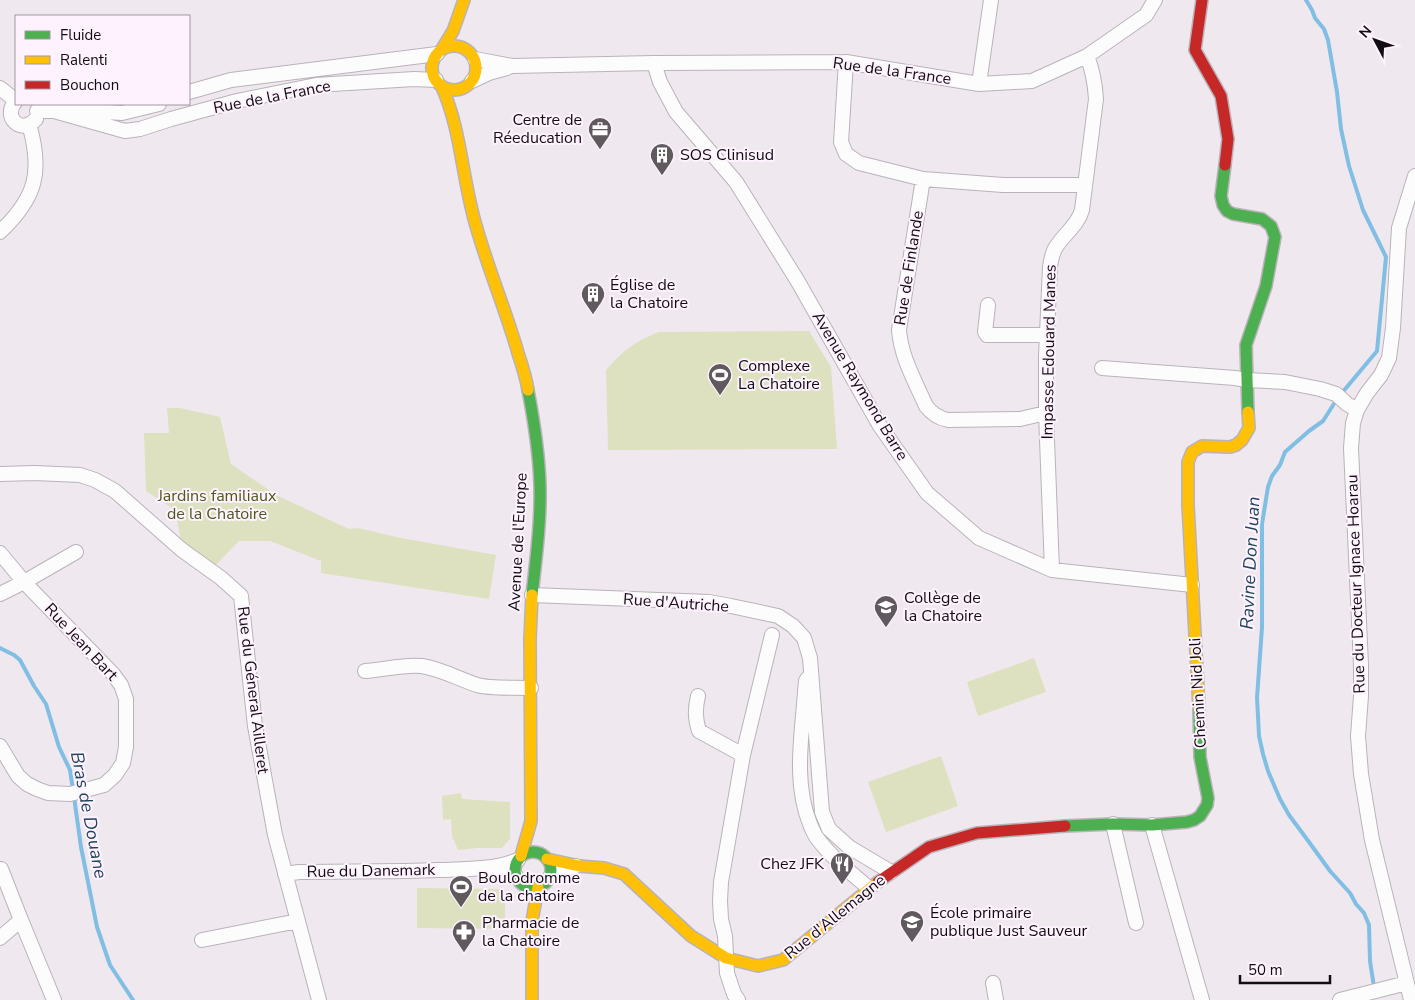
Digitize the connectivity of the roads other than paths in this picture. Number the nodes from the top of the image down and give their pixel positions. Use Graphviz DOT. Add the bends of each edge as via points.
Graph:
graph roads {
  1 [pos="991,0"];
  2 [pos="1155,0"];
  3 [pos="1202,0"];
  4 [pos="463,5"];
  5 [pos="440,52"];
  6 [pos="473,56"];
  7 [pos="1087,56"];
  8 [pos="846,62"];
  9 [pos="654,63"];
  10 [pos="512,66"];
  11 [pos="439,83"];
  12 [pos="470,83"];
  13 [pos="979,84"];
  14 [pos="0,88"];
  15 [pos="190,92"];
  16 [pos="155,105"];
  17 [pos="11,107"];
  18 [pos="36,108"];
  19 [pos="54,111"];
  20 [pos="30,124"];
  21 [pos="456,126"];
  22 [pos="1415,176"];
  23 [pos="923,179"];
  24 [pos="1084,185"];
  25 [pos="0,232"];
  26 [pos="988,305"];
  27 [pos="1047,335"];
  28 [pos="1102,368"];
  29 [pos="1247,380"];
  30 [pos="1352,407"];
  31 [pos="1046,413"];
  32 [pos="0,474"];
  33 [pos="76,552"];
  34 [pos="0,553"];
  35 [pos="1052,570"];
  36 [pos="24,582"];
  37 [pos="1192,585"];
  38 [pos="0,594"];
  39 [pos="532,595"];
  40 [pos="772,635"];
  41 [pos="365,671"];
  42 [pos="812,673"];
  43 [pos="531,688"];
  44 [pos="698,696"];
  45 [pos="0,746"];
  46 [pos="744,755"];
  47 [pos="531,821"];
  48 [pos="1113,824"];
  49 [pos="1152,825"];
  50 [pos="545,856"];
  51 [pos="520,858"];
  52 [pos="579,866"];
  53 [pos="486,868"];
  54 [pos="1,870"];
  55 [pos="892,872"];
  56 [pos="285,874"];
  57 [pos="550,877"];
  58 [pos="519,880"];
  59 [pos="538,887"];
  60 [pos="869,888"];
  61 [pos="21,920"];
  62 [pos="298,921"];
  63 [pos="532,921"];
  64 [pos="1136,923"];
  65 [pos="0,938"];
  66 [pos="202,940"];
  67 [pos="726,958"];
  68 [pos="1407,983"];
  69 [pos="992,984"];
  70 [pos="54,1000"];
  71 [pos="319,1000"];
  72 [pos="532,1000"];
  73 [pos="738,1000"];
  74 [pos="996,1000"];
  75 [pos="1202,1000"];
  76 [pos="1340,1000"];
  77 [pos="1411,1000"];
  1 -- 13 [label="street"];
  2 -- 7 [label="street, Rue de la France" via="1146,14"];
  3 -- 29 [label="street, Chemin Nid Joli" via="1196,50 1221,96 1228,139 1221,202 1233,215 1262,218 1269,223 1276,237 1266,286 1246,345"];
  4 -- 5 [label="street" via="453,32"];
  4 -- 6 [label="street" via="465,36"];
  5 -- 6 [label="street" via="460,46"];
  5 -- 11 [label="street" via="432,67"];
  5 -- 15 [label="street, Rue de la France" via="231,80"];
  6 -- 10 [label="street, Rue de la France"];
  6 -- 12 [label="street" via="476,70"];
  7 -- 13 [label="street, Rue de la France" via="1032,81"];
  7 -- 24 [label="street, Impasse Edouard Manes" via="1096,99"];
  8 -- 9 [label="street, Rue de la France"];
  8 -- 13 [label="street, Rue de la France"];
  8 -- 23 [label="street" via="841,142 846,154 859,163"];
  9 -- 10 [label="street, Rue de la France"];
  9 -- 35 [label="street, Avenue Raymond Barre" via="676,112 736,182 797,280 880,426 927,493 979,538"];
  10 -- 12 [label="street, Rue de la France"];
  11 -- 12 [label="street" via="454,90"];
  11 -- 19 [label="street, Rue de la France" via="414,79 316,85 237,101 125,131"];
  11 -- 21 [label="street, Avenue de l'Europe"];
  12 -- 21 [label="street, Avenue de l'Europe"];
  14 -- 17 [label="street"];
  16 -- 19 [label="street, Rue de la France" via="122,113"];
  17 -- 20 [label="street" via="17,124"];
  18 -- 19 [label="street, Rue de la France"];
  18 -- 20 [label="street"];
  20 -- 25 [label="street" via="36,178 14,219"];
  21 -- 39 [label="street, Avenue de l'Europe" via="476,228 527,382 534,421 540,485"];
  22 -- 30 [label="street, Rue du Docteur Ignace Hoarau" via="1399,228 1389,358 1367,394"];
  23 -- 24 [label="street" via="1003,185"];
  23 -- 31 [label="street, Rue de Finlande" via="899,330 903,353 926,406 939,418 948,420 1020,419"];
  24 -- 27 [label="street, Impasse Edouard Manes" via="1080,215 1051,256"];
  26 -- 27 [label="street" via="987,335"];
  27 -- 31 [label="street, Impasse Edouard Manes"];
  28 -- 29 [label="street"];
  29 -- 30 [label="street" via="1285,382 1336,394"];
  29 -- 37 [label="street, Chemin Nid Joli" via="1249,428 1246,434 1230,447 1197,448 1188,462"];
  30 -- 68 [label="street, Rue du Docteur Ignace Hoarau" via="1361,665 1358,736 1361,774 1372,840"];
  31 -- 35 [label="street, Impasse Edouard Manes"];
  32 -- 56 [label="street, Rue du Géneral Ailleret" via="80,475 96,480 116,491 182,550 241,596 258,742"];
  33 -- 36 [label="street"];
  34 -- 36 [label="street, Rue Jean Bart"];
  35 -- 37 [label="street, Avenue Raymond Barre"];
  36 -- 38 [label="street"];
  36 -- 45 [label="street, Rue Jean Bart" via="121,685 126,699 126,747 123,763 104,785 70,794 48,793 27,784 18,776"];
  37 -- 49 [label="street, Chemin Nid Joli" via="1200,757 1207,805 1194,820"];
  39 -- 42 [label="street, Rue d'Autriche" via="710,602 778,616 804,638"];
  39 -- 43 [label="street, Avenue de l'Europe"];
  40 -- 46 [label="street"];
  41 -- 43 [label="street" via="424,666 482,686"];
  42 -- 55 [label="street, Rue d'Autriche" via="822,812 829,829 849,847"];
  42 -- 60 [label="street, Rue d'Autriche" via="806,681 800,771 805,812 816,837 834,858"];
  43 -- 47 [label="street, Avenue de l'Europe"];
  44 -- 46 [label="street" via="695,719 699,731"];
  46 -- 67 [label="street" via="721,882"];
  47 -- 50 [label="street, Avenue de l'Europe"];
  47 -- 51 [label="street, Avenue de l'Europe"];
  48 -- 49 [label="street, Rue d'Allemagne"];
  48 -- 55 [label="street, Rue d'Allemagne" via="977,833 929,847"];
  48 -- 64 [label="street"];
  49 -- 75 [label="street"];
  50 -- 51 [label="street" via="529,852"];
  50 -- 52 [label="street, Rue d'Allemagne"];
  50 -- 57 [label="street" via="550,864"];
  51 -- 53 [label="street, Rue du Danemark"];
  51 -- 58 [label="street" via="515,868"];
  52 -- 57 [label="street, Rue d'Allemagne" via="562,869"];
  52 -- 67 [label="street, Rue d'Allemagne" via="624,874 691,936"];
  53 -- 56 [label="street, Rue du Danemark"];
  53 -- 58 [label="street, Rue du Danemark"];
  54 -- 61 [label="street"];
  55 -- 60 [label="street, Rue d'Allemagne"];
  56 -- 62 [label="street, Rue du Géneral Ailleret"];
  57 -- 59 [label="street"];
  58 -- 59 [label="street" via="530,888"];
  58 -- 63 [label="street" via="526,892"];
  59 -- 63 [label="street"];
  60 -- 67 [label="street, Rue d'Allemagne" via="783,960 758,966"];
  61 -- 65 [label="street"];
  61 -- 70 [label="street"];
  62 -- 66 [label="street"];
  62 -- 71 [label="street, Rue du Géneral Ailleret"];
  63 -- 72 [label="street"];
  67 -- 73 [label="street" via="727,973"];
  68 -- 76 [label="street"];
  68 -- 77 [label="street, Rue du Docteur Ignace Hoarau"];
  69 -- 74 [label="street"];
}
